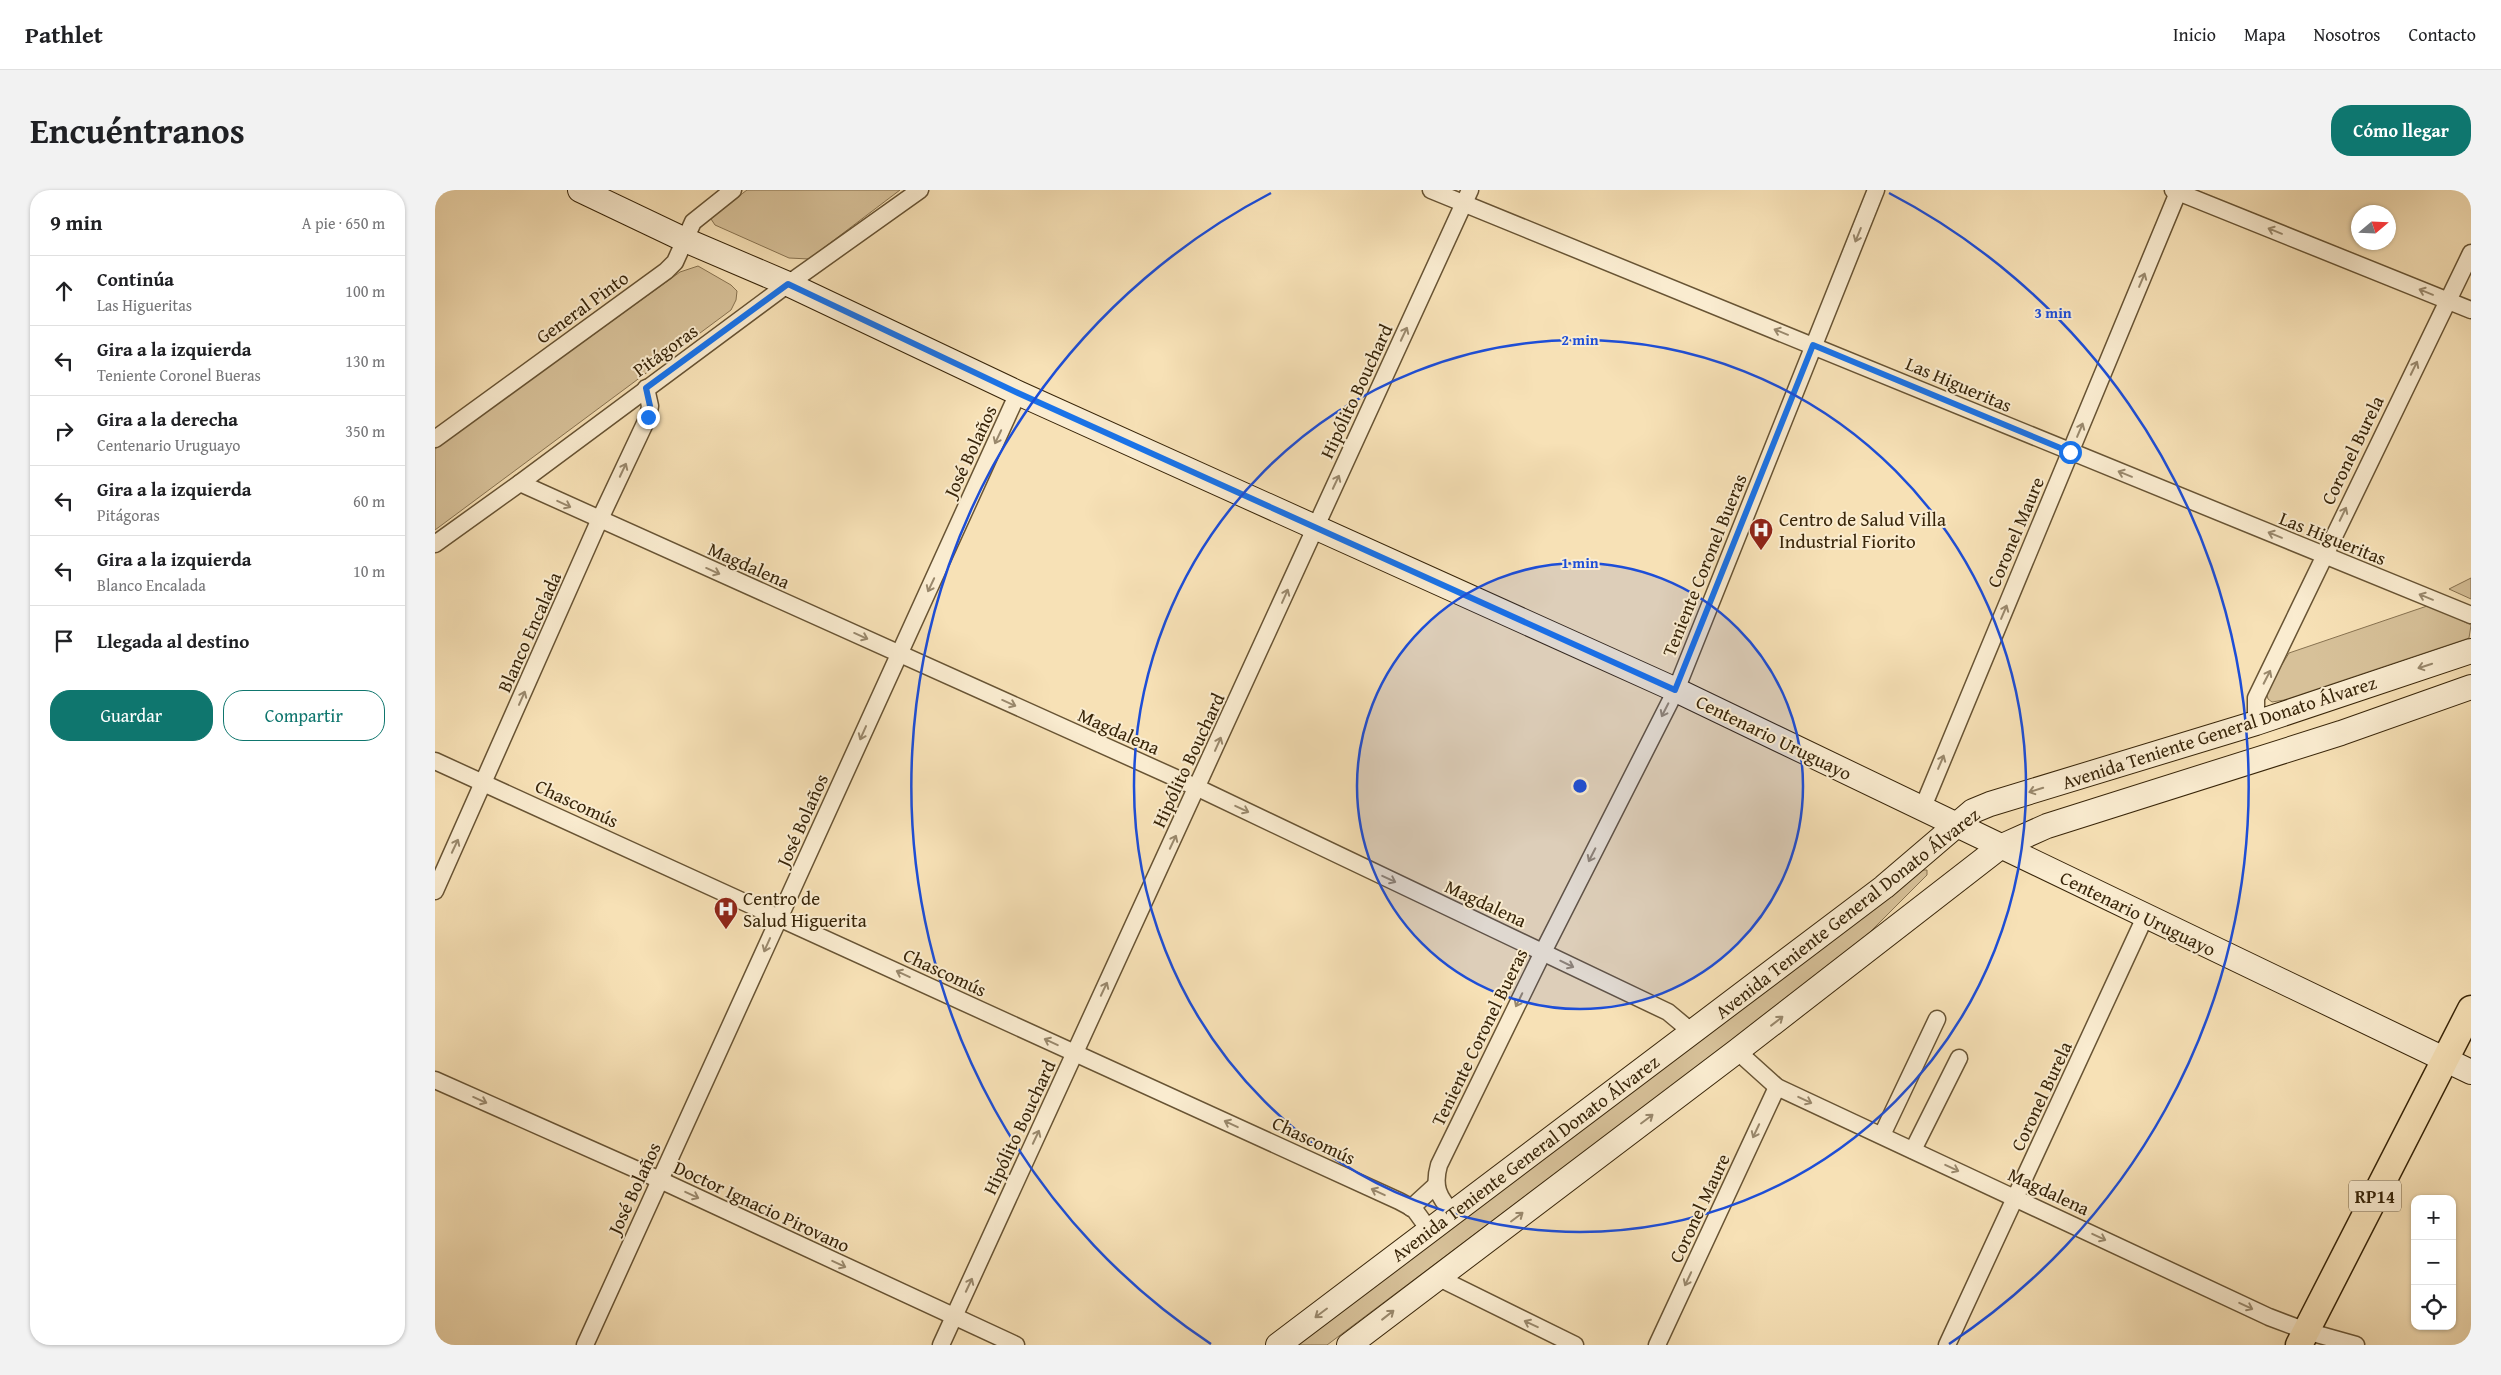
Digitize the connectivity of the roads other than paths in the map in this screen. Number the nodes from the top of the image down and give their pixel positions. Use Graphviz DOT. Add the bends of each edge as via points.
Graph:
graph roads {
  1 [pos="733,190"];
  2 [pos="921,190"];
  3 [pos="1431,190"];
  4 [pos="1876,190"];
  5 [pos="2177,191"];
  6 [pos="589,192"];
  7 [pos="1467,197"];
  8 [pos="685,240"];
  9 [pos="2471,253"];
  10 [pos="788,284"];
  11 [pos="2447,300"];
  12 [pos="2471,310"];
  13 [pos="1813,345"];
  14 [pos="646,388"];
  15 [pos="1018,393"];
  16 [pos="435,439"];
  17 [pos="2070,452"];
  18 [pos="520,483"];
  19 [pos="599,521"];
  20 [pos="1316,526"];
  21 [pos="435,544"];
  22 [pos="2323,555"];
  23 [pos="2471,615"];
  24 [pos="2471,651"];
  25 [pos="899,653"];
  26 [pos="2471,687"];
  27 [pos="1675,690"];
  28 [pos="2256,723"];
  29 [pos="435,761"];
  30 [pos="484,783"];
  31 [pos="1198,788"];
  32 [pos="1923,807"];
  33 [pos="1955,824"];
  34 [pos="2000,847"];
  35 [pos="435,891"];
  36 [pos="2145,917"];
  37 [pos="779,918"];
  38 [pos="1543,952"];
  39 [pos="2471,1009"];
  40 [pos="1937,1019"];
  41 [pos="1692,1032"];
  42 [pos="1737,1051"];
  43 [pos="1075,1053"];
  44 [pos="1959,1058"];
  45 [pos="2444,1060"];
  46 [pos="2471,1072"];
  47 [pos="435,1080"];
  48 [pos="1777,1087"];
  49 [pos="1882,1135"];
  50 [pos="1913,1150"];
  51 [pos="660,1180"];
  52 [pos="1435,1186"];
  53 [pos="2016,1197"];
  54 [pos="1411,1208"];
  55 [pos="1453,1213"];
  56 [pos="1429,1231"];
  57 [pos="1437,1277"];
  58 [pos="953,1318"];
  59 [pos="2302,1338"];
  60 [pos="585,1345"];
  61 [pos="941,1345"];
  62 [pos="1016,1345"];
  63 [pos="1278,1345"];
  64 [pos="1349,1345"];
  65 [pos="1575,1345"];
  66 [pos="1657,1345"];
  67 [pos="1947,1345"];
  68 [pos="2356,1345"];
  1 -- 8 [label="street, General Pinto" via="693,222"];
  2 -- 10 [label="street, Pitágoras"];
  3 -- 7 [label="street, Las Higueritas"];
  4 -- 13 [label="street, Teniente Coronel Bueras, one-way"];
  11 -- 5 [label="street, one-way"];
  17 -- 5 [label="street, Coronel Maure, one-way"];
  6 -- 8 [label="main road, Centenario Uruguayo"];
  13 -- 7 [label="street, Las Higueritas, one-way"];
  20 -- 7 [label="street, Hipólito Bouchard, one-way"];
  8 -- 10 [label="main road, Centenario Uruguayo"];
  8 -- 16 [label="street, General Pinto" via="675,262 666,271"];
  9 -- 11 [label="street, Coronel Burela"];
  10 -- 14 [label="street, Pitágoras"];
  10 -- 15 [label="main road, Centenario Uruguayo"];
  11 -- 12 [label="street"];
  22 -- 11 [label="street, Coronel Burela, one-way"];
  13 -- 17 [label="street, Las Higueritas"];
  13 -- 27 [label="street, Teniente Coronel Bueras"];
  14 -- 18 [label="street, Pitágoras"];
  19 -- 14 [label="street, Blanco Encalada, one-way" via="648,417 650,406"];
  15 -- 20 [label="main road, Centenario Uruguayo"];
  15 -- 25 [label="street, José Bolaños, one-way"];
  22 -- 17 [label="street, Las Higueritas, one-way"];
  32 -- 17 [label="street, Coronel Maure, one-way"];
  18 -- 19 [label="street, Magdalena, one-way"];
  18 -- 21 [label="street, Pitágoras"];
  19 -- 25 [label="street, Magdalena, one-way"];
  30 -- 19 [label="street, Blanco Encalada, one-way"];
  20 -- 27 [label="main road, Centenario Uruguayo"];
  31 -- 20 [label="street, Hipólito Bouchard, one-way"];
  23 -- 22 [label="street, Las Higueritas, one-way"];
  28 -- 22 [label="street, Coronel Burela, one-way" via="2256,698"];
  24 -- 28 [label="main road, Avenida Teniente General Donato Álvarez, one-way"];
  25 -- 31 [label="street, Magdalena, one-way"];
  25 -- 37 [label="street, José Bolaños, one-way"];
  26 -- 34 [label="main road, Avenida Teniente General Donato Álvarez" via="2331,736 2047,826"];
  27 -- 32 [label="main road, Centenario Uruguayo"];
  27 -- 38 [label="street, Teniente Coronel Bueras, one-way"];
  28 -- 33 [label="main road, Avenida Teniente General Donato Álvarez, one-way" via="1990,804"];
  29 -- 30 [label="street, Chascomús"];
  35 -- 30 [label="street, Blanco Encalada, one-way"];
  30 -- 37 [label="street, Chascomús"];
  31 -- 38 [label="street, Magdalena, one-way"];
  43 -- 31 [label="street, Hipólito Bouchard, one-way"];
  32 -- 33 [label="main road, Centenario Uruguayo"];
  33 -- 34 [label="main road, Centenario Uruguayo"];
  33 -- 41 [label="main road, Avenida Teniente General Donato Álvarez" via="1884,887"];
  34 -- 36 [label="main road, Centenario Uruguayo"];
  42 -- 34 [label="main road, Avenida Teniente General Donato Álvarez, one-way"];
  36 -- 45 [label="main road, Centenario Uruguayo"];
  36 -- 53 [label="street, Coronel Burela"];
  43 -- 37 [label="street, Chascomús, one-way"];
  37 -- 51 [label="street, José Bolaños, one-way"];
  38 -- 41 [label="street, Magdalena, one-way" via="1668,1012"];
  38 -- 52 [label="street, Teniente Coronel Bueras, one-way" via="1439,1165"];
  39 -- 45 [label="main road, RP14"];
  40 -- 49 [label="street"];
  41 -- 55 [label="main road, Avenida Teniente General Donato Álvarez"];
  42 -- 48 [label="street, Magdalena"];
  57 -- 42 [label="main road, Avenida Teniente General Donato Álvarez, one-way"];
  54 -- 43 [label="street, Chascomús, one-way"];
  58 -- 43 [label="street, Hipólito Bouchard, one-way"];
  44 -- 50 [label="street"];
  45 -- 46 [label="main road, Centenario Uruguayo"];
  45 -- 59 [label="main road, RP14"];
  47 -- 51 [label="street, Doctor Ignacio Pirovano, one-way"];
  48 -- 49 [label="street, Magdalena, one-way"];
  48 -- 66 [label="street, Coronel Maure, one-way"];
  49 -- 50 [label="street, Magdalena"];
  50 -- 53 [label="street, Magdalena, one-way"];
  51 -- 58 [label="street, Doctor Ignacio Pirovano, one-way"];
  51 -- 60 [label="street, José Bolaños"];
  52 -- 54 [label="street"];
  52 -- 55 [label="street" via="1441,1200"];
  53 -- 59 [label="street, Magdalena, one-way" via="2269,1317"];
  53 -- 67 [label="street, Coronel Burela"];
  54 -- 56 [label="street, Chascomús"];
  55 -- 56 [label="main road, Avenida Teniente General Donato Álvarez"];
  56 -- 63 [label="main road, Avenida Teniente General Donato Álvarez, one-way"];
  64 -- 57 [label="main road, Avenida Teniente General Donato Álvarez, one-way"];
  65 -- 57 [label="street, one-way"];
  58 -- 61 [label="street, Hipólito Bouchard"];
  58 -- 62 [label="street, Doctor Ignacio Pirovano"];
  59 -- 68 [label="street, Magdalena"];
}
